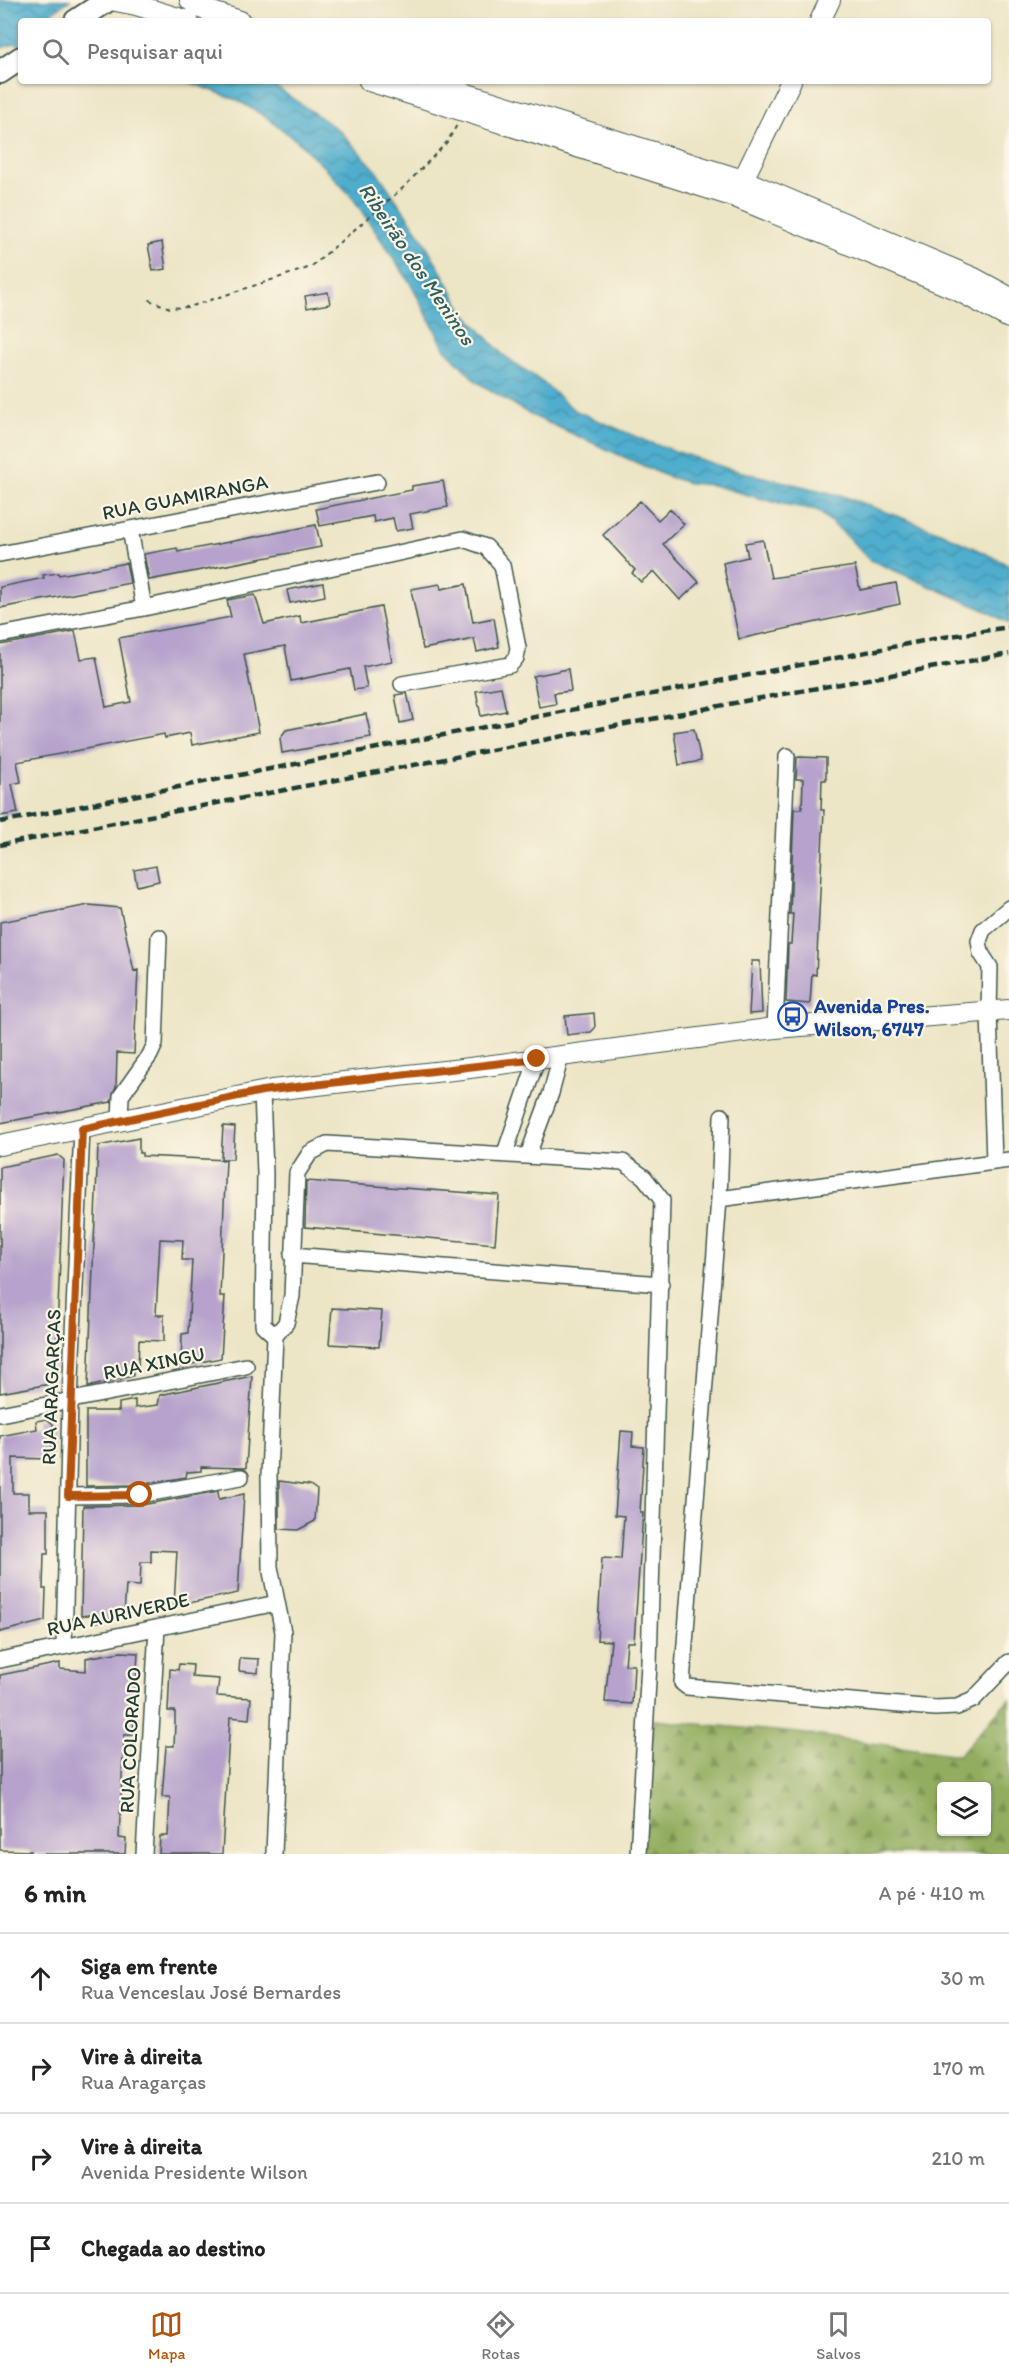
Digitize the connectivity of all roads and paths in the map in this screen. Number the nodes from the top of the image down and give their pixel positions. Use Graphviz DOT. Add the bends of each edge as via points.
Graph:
graph roads {
  1 [pos="109,0"];
  2 [pos="190,0"];
  3 [pos="830,0"];
  4 [pos="82,17"];
  5 [pos="179,18"];
  6 [pos="231,18"];
  7 [pos="821,18"];
  8 [pos="18,60"];
  9 [pos="0,72"];
  10 [pos="379,84"];
  11 [pos="435,84"];
  12 [pos="790,84"];
  13 [pos="466,111"];
  14 [pos="739,188"];
  15 [pos="1009,297"];
  16 [pos="149,300"];
  17 [pos="1009,318"];
  18 [pos="377,482"];
  19 [pos="129,529"];
  20 [pos="0,554"];
  21 [pos="144,608"];
  22 [pos="0,634"];
  23 [pos="402,684"];
  24 [pos="788,756"];
  25 [pos="1009,908"];
  26 [pos="159,937"];
  27 [pos="1009,1010"];
  28 [pos="989,1013"];
  29 [pos="775,1028"];
  30 [pos="561,1056"];
  31 [pos="537,1059"];
  32 [pos="262,1091"];
  33 [pos="722,1116"];
  34 [pos="120,1122"];
  35 [pos="82,1129"];
  36 [pos="0,1145"];
  37 [pos="505,1154"];
  38 [pos="528,1155"];
  39 [pos="1001,1161"];
  40 [pos="719,1199"];
  41 [pos="292,1255"];
  42 [pos="661,1284"];
  43 [pos="275,1336"];
  44 [pos="246,1366"];
  45 [pos="70,1401"];
  46 [pos="0,1414"];
  47 [pos="241,1477"];
  48 [pos="68,1496"];
  49 [pos="277,1603"];
  50 [pos="157,1628"];
  51 [pos="64,1647"];
  52 [pos="0,1660"];
  53 [pos="1009,1662"];
  54 [pos="144,1854"];
  55 [pos="274,1854"];
  56 [pos="638,1854"];
  1 -- 4 [label="highway"];
  1 -- 5 [label="main road"];
  2 -- 6 [label="main road"];
  3 -- 7 [label="main road"];
  8 -- 9 [label="highway"];
  10 -- 13 [label="main road"];
  11 -- 14 [label="main road"];
  12 -- 14 [label="main road"];
  13 -- 14 [label="main road"];
  13 -- 16 [label="path" via="447,142 404,187 312,267 189,308 170,308"];
  14 -- 15 [label="main road" via="974,278"];
  14 -- 17 [label="main road"];
  18 -- 19 [label="street, RUA GUAMIRANGA"];
  19 -- 20 [label="street, RUA GUAMIRANGA"];
  19 -- 21 [label="street"];
  21 -- 22 [label="street"];
  21 -- 23 [label="street" via="463,539 486,547 502,566 518,648 516,658 510,665"];
  24 -- 29 [label="street"];
  25 -- 28 [label="street" via="983,930 979,941 981,953 990,965"];
  26 -- 34 [label="street" via="155,1044 121,1096"];
  27 -- 28 [label="main road"];
  28 -- 29 [label="main road"];
  28 -- 39 [label="street"];
  29 -- 30 [label="main road"];
  30 -- 31 [label="main road"];
  30 -- 38 [label="street"];
  31 -- 32 [label="main road"];
  31 -- 37 [label="street"];
  32 -- 34 [label="main road"];
  32 -- 43 [label="street" via="264,1325"];
  33 -- 40 [label="street"];
  34 -- 35 [label="main road"];
  35 -- 36 [label="main road"];
  35 -- 45 [label="street, RUA ARAGARÇAS"];
  37 -- 38 [label="street"];
  37 -- 41 [label="street" via="327,1144 310,1153 297,1173"];
  38 -- 42 [label="street" via="623,1162 644,1177 662,1200"];
  39 -- 40 [label="street"];
  40 -- 53 [label="street" via="683,1686 957,1707 973,1700"];
  41 -- 42 [label="street"];
  41 -- 43 [label="street" via="292,1296 286,1323"];
  42 -- 56 [label="street" via="650,1664"];
  43 -- 49 [label="street" via="269,1486 270,1567"];
  44 -- 45 [label="street, RUA XINGU"];
  45 -- 46 [label="street, RUA XINGU"];
  45 -- 48 [label="street, RUA ARAGARÇAS"];
  47 -- 48 [label="street" via="140,1495"];
  48 -- 51 [label="street, RUA ARAGARÇAS"];
  49 -- 50 [label="street, RUA AURIVERDE"];
  49 -- 55 [label="street" via="283,1632"];
  50 -- 51 [label="street, RUA AURIVERDE"];
  50 -- 54 [label="street, RUA COLORADO"];
  51 -- 52 [label="street, RUA AURIVERDE"];
}
